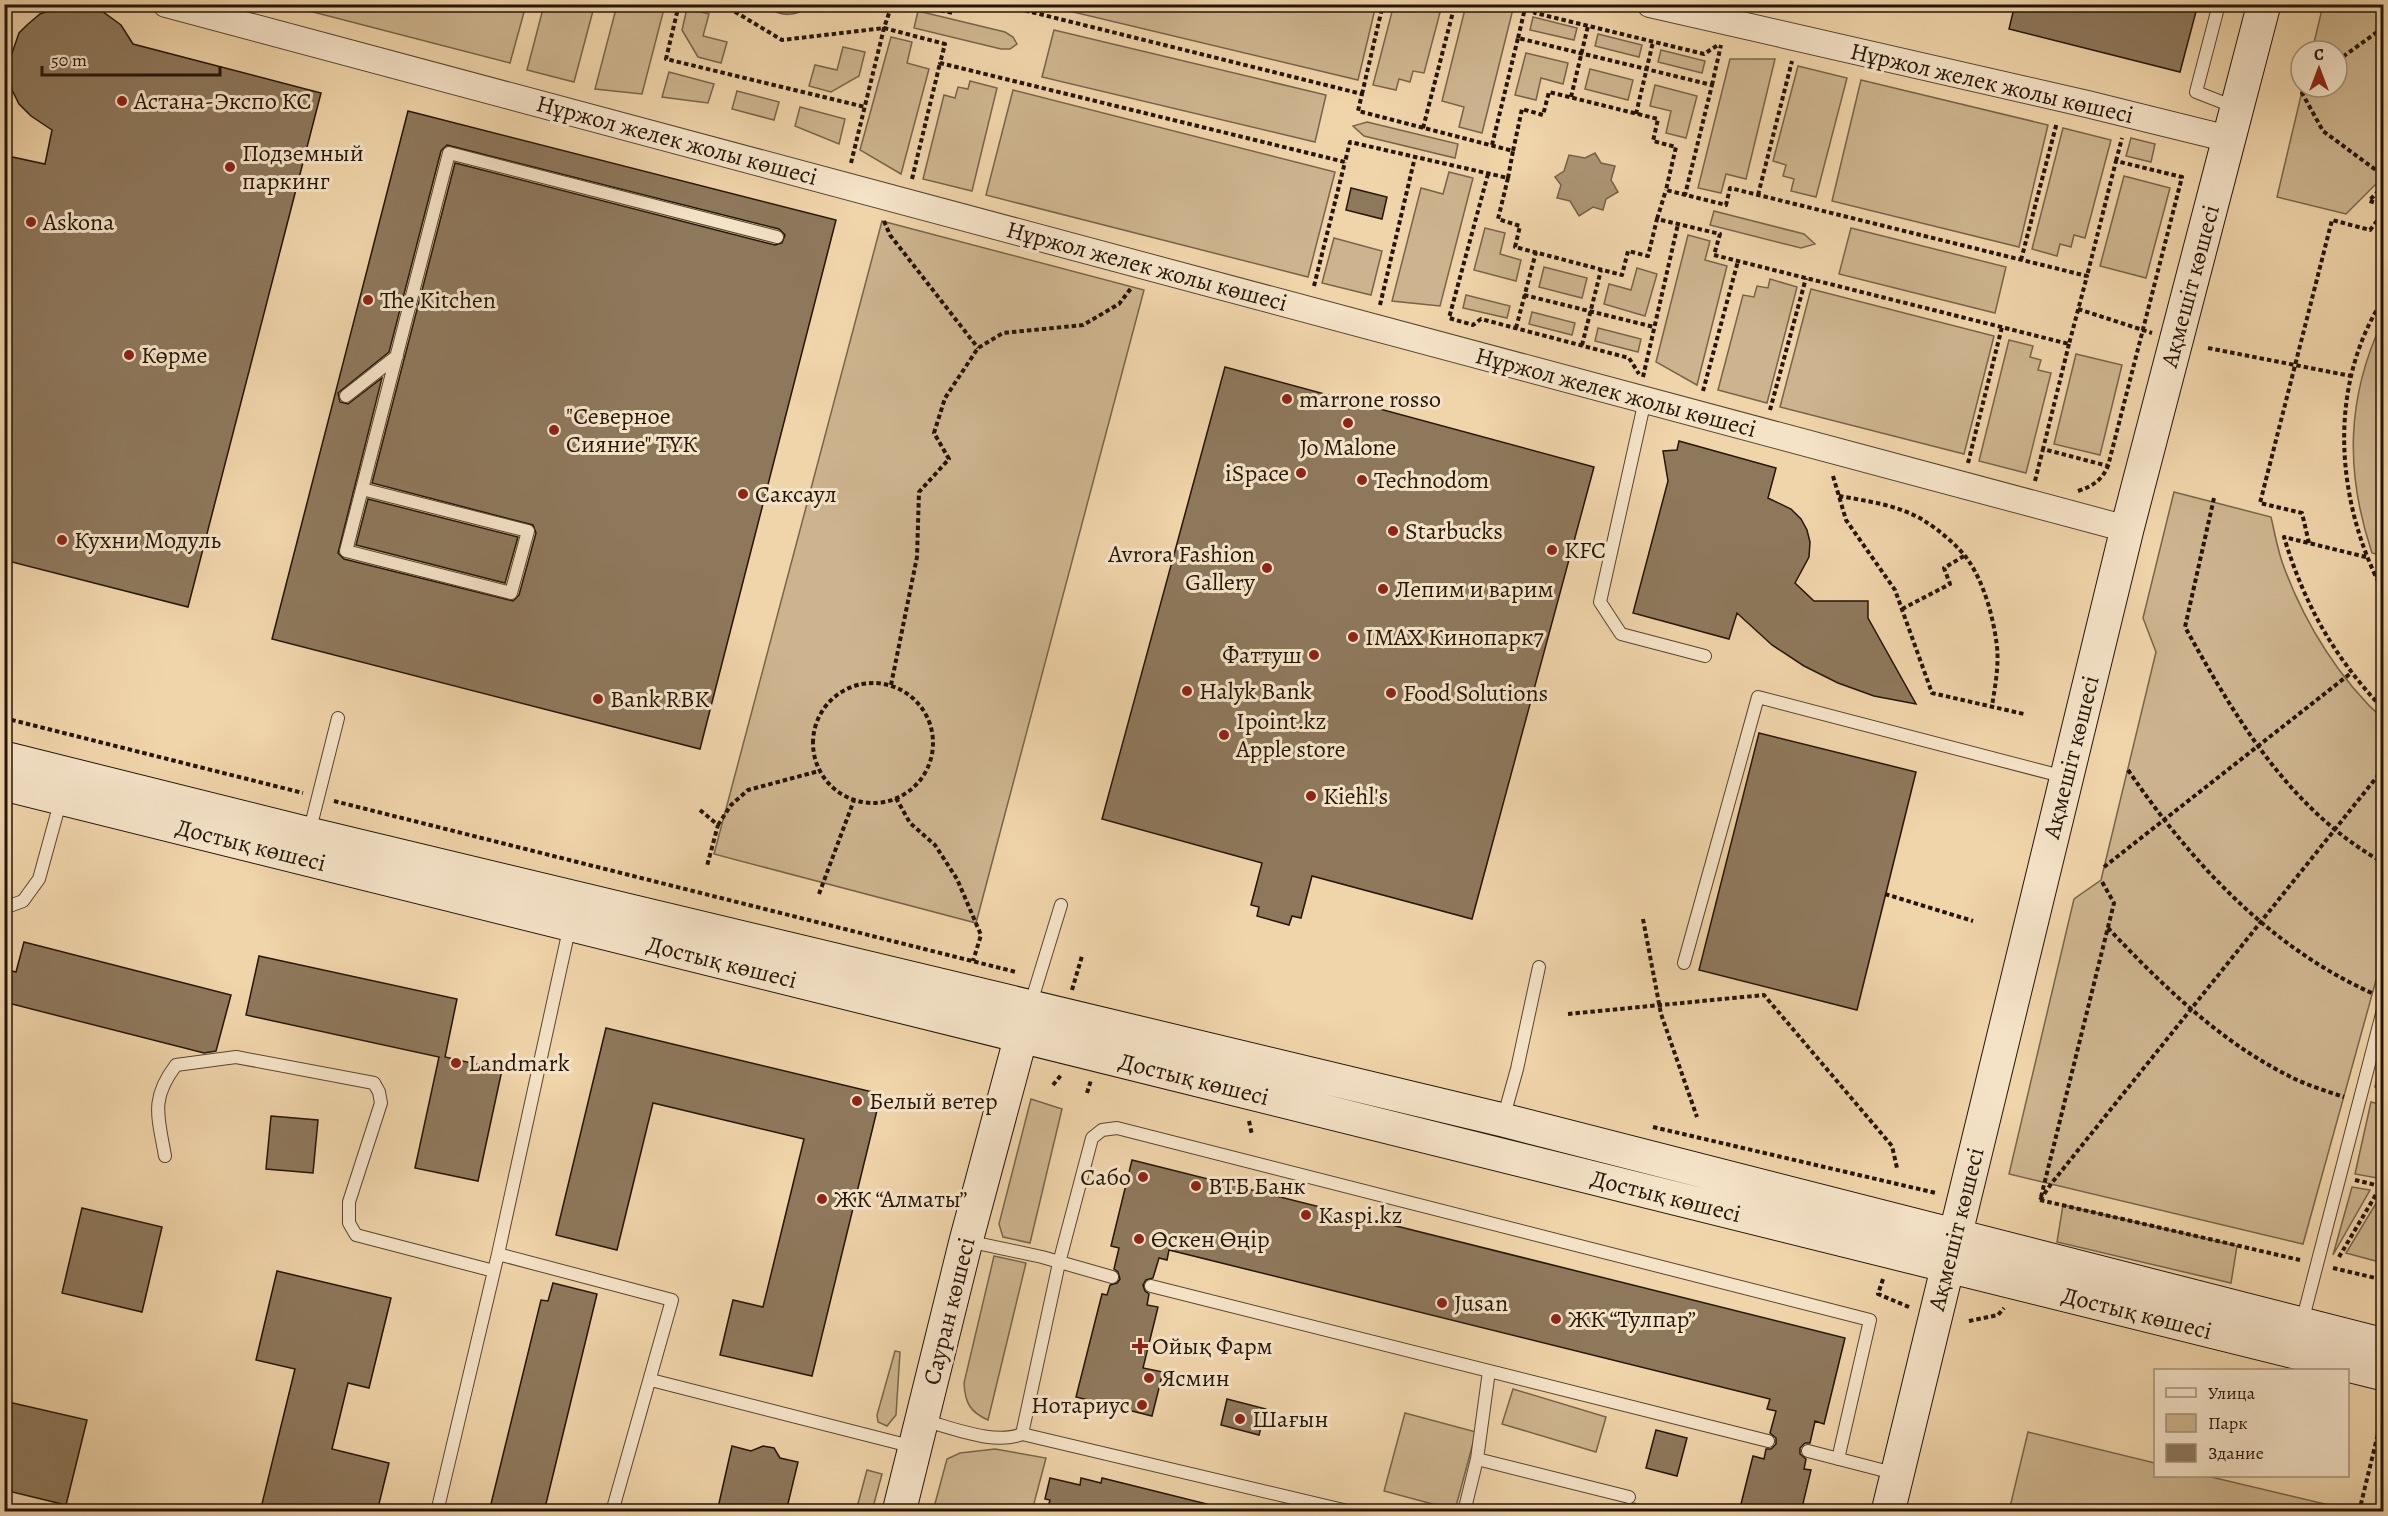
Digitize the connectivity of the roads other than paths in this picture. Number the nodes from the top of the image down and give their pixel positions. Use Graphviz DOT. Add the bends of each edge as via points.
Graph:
graph roads {
  1 [pos="166,4"];
  2 [pos="1650,4"];
  3 [pos="2219,4"];
  4 [pos="2264,4"];
  5 [pos="1712,12"];
  6 [pos="2237,108"];
  7 [pos="2229,139"];
  8 [pos="777,237"];
  9 [pos="397,356"];
  10 [pos="346,396"];
  11 [pos="1645,400"];
  12 [pos="362,489"];
  13 [pos="2127,529"];
  14 [pos="1705,656"];
  15 [pos="338,718"];
  16 [pos="4,758"];
  17 [pos="2066,778"];
  18 [pos="4,784"];
  19 [pos="61,798"];
  20 [pos="309,834"];
  21 [pos="1061,905"];
  22 [pos="4,908"];
  23 [pos="570,924"];
  24 [pos="1684,963"];
  25 [pos="1539,966"];
  26 [pos="2384,1006"];
  27 [pos="1029,1008"];
  28 [pos="1503,1120"];
  29 [pos="165,1156"];
  30 [pos="966,1241"];
  31 [pos="1951,1251"];
  32 [pos="498,1254"];
  33 [pos="1059,1263"];
  34 [pos="494,1271"];
  35 [pos="1112,1276"];
  36 [pos="1151,1286"];
  37 [pos="2302,1325"];
  38 [pos="2384,1345"];
  39 [pos="1489,1371"];
  40 [pos="2384,1374"];
  41 [pos="651,1380"];
  42 [pos="919,1434"];
  43 [pos="1022,1434"];
  44 [pos="1768,1442"];
  45 [pos="1808,1451"];
  46 [pos="1477,1459"];
  47 [pos="1838,1459"];
  48 [pos="1897,1474"];
  49 [pos="1629,1497"];
  50 [pos="436,1512"];
  51 [pos="612,1512"];
  52 [pos="899,1512"];
  53 [pos="1352,1512"];
  54 [pos="1464,1512"];
  55 [pos="1888,1512"];
  1 -- 11 [label="street, Нұржол желек жолы көшесі"];
  2 -- 5 [label="street, Нұржол желек жолы көшесі"];
  3 -- 6 [label="lane" via="2196,92"];
  4 -- 6 [label="street, Ақмешіт көшесі"];
  5 -- 7 [label="street, Нұржол желек жолы көшесі"];
  6 -- 7 [label="street, Ақмешіт көшесі"];
  7 -- 13 [label="street, Ақмешіт көшесі"];
  8 -- 9 [label="lane" via="449,153"];
  9 -- 10 [label="lane"];
  9 -- 12 [label="lane"];
  11 -- 13 [label="street, Нұржол желек жолы көшесі"];
  11 -- 14 [label="lane" via="1600,602 1621,634"];
  12 -- 12 [label="lane" via="346,551 511,593 528,531"];
  13 -- 17 [label="street, Ақмешіт көшесі"];
  15 -- 20 [label="lane"];
  16 -- 20 [label="street, Достық көшесі"];
  17 -- 24 [label="lane" via="1758,697"];
  17 -- 31 [label="street, Ақмешіт көшесі"];
  18 -- 19 [label="street, Достық көшесі"];
  19 -- 22 [label="lane" via="39,879 23,901"];
  19 -- 23 [label="street, Достық көшесі"];
  20 -- 27 [label="street, Достық көшесі"];
  21 -- 27 [label="lane"];
  23 -- 27 [label="street, Достық көшесі"];
  23 -- 32 [label="lane"];
  25 -- 28 [label="lane"];
  26 -- 37 [label="lane"];
  27 -- 28 [label="street, Достық көшесі"];
  27 -- 30 [label="street, Сауран көшесі"];
  27 -- 31 [label="street, Достық көшесі"];
  28 -- 31 [label="street, Достық көшесі"];
  29 -- 34 [label="lane" via="157,1110 163,1083 176,1065 236,1057 374,1083 381,1103 349,1202 349,1223 356,1234"];
  30 -- 33 [label="lane"];
  30 -- 42 [label="street, Сауран көшесі"];
  31 -- 37 [label="street, Достық көшесі"];
  31 -- 40 [label="street, Достық көшесі"];
  31 -- 48 [label="street, Ақмешіт көшесі"];
  32 -- 34 [label="lane"];
  32 -- 41 [label="lane" via="672,1300"];
  33 -- 35 [label="lane"];
  33 -- 43 [label="lane"];
  33 -- 47 [label="lane" via="1092,1138 1102,1130 1117,1128 1870,1320"];
  34 -- 50 [label="lane"];
  36 -- 39 [label="lane"];
  37 -- 38 [label="street, Достық көшесі"];
  39 -- 44 [label="lane"];
  39 -- 46 [label="lane"];
  41 -- 42 [label="lane"];
  41 -- 51 [label="lane"];
  42 -- 43 [label="lane" via="997,1439"];
  42 -- 52 [label="street, Сауран көшесі"];
  43 -- 53 [label="lane"];
  45 -- 47 [label="lane"];
  46 -- 49 [label="lane"];
  46 -- 54 [label="lane"];
  47 -- 48 [label="lane"];
  48 -- 55 [label="street, Ақмешіт көшесі"];
}
